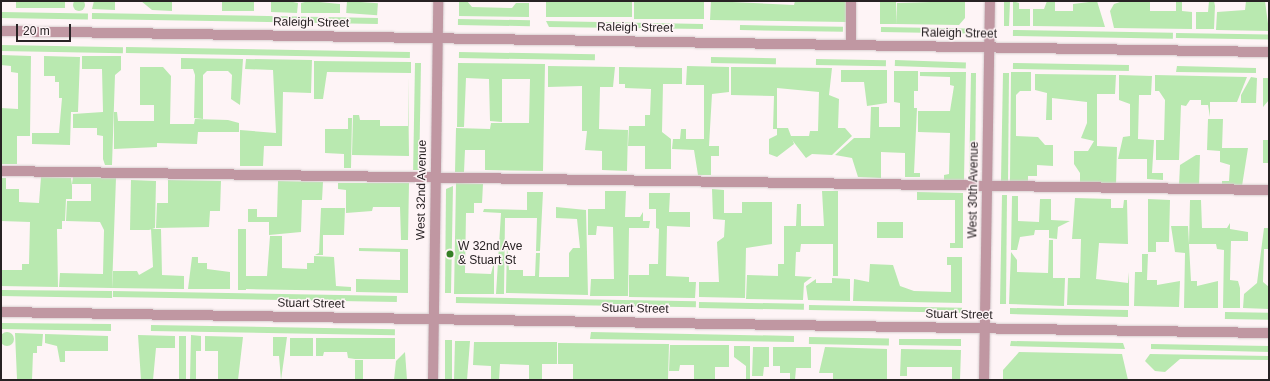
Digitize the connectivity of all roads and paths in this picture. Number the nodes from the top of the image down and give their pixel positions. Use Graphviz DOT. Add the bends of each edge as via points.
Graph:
graph roads {
  1 [pos="438,1"];
  2 [pos="851,1"];
  3 [pos="990,1"];
  4 [pos="1,32"];
  5 [pos="437,38"];
  6 [pos="850,45"];
  7 [pos="989,47"];
  8 [pos="1269,52"];
  9 [pos="1,171"];
  10 [pos="436,177"];
  11 [pos="987,185"];
  12 [pos="1269,190"];
  13 [pos="1,312"];
  14 [pos="434,319"];
  15 [pos="985,328"];
  16 [pos="1269,333"];
  17 [pos="432,380"];
  18 [pos="984,380"];
  1 -- 5 [label="street, West 32nd Avenue"];
  2 -- 6 [label="street"];
  3 -- 7 [label="street, West 30th Avenue"];
  4 -- 5 [label="street, Raleigh Street"];
  5 -- 6 [label="street, Raleigh Street"];
  5 -- 10 [label="street, West 32nd Avenue"];
  6 -- 7 [label="street, Raleigh Street"];
  7 -- 8 [label="street, Raleigh Street"];
  7 -- 11 [label="street, West 30th Avenue"];
  9 -- 10 [label="street"];
  10 -- 11 [label="street"];
  10 -- 14 [label="street, West 32nd Avenue"];
  11 -- 12 [label="street"];
  11 -- 15 [label="street, West 30th Avenue"];
  13 -- 14 [label="street, Stuart Street"];
  14 -- 15 [label="street, Stuart Street"];
  14 -- 17 [label="street, West 32nd Avenue"];
  15 -- 16 [label="street, Stuart Street"];
  15 -- 18 [label="street, West 30th Avenue"];
}
